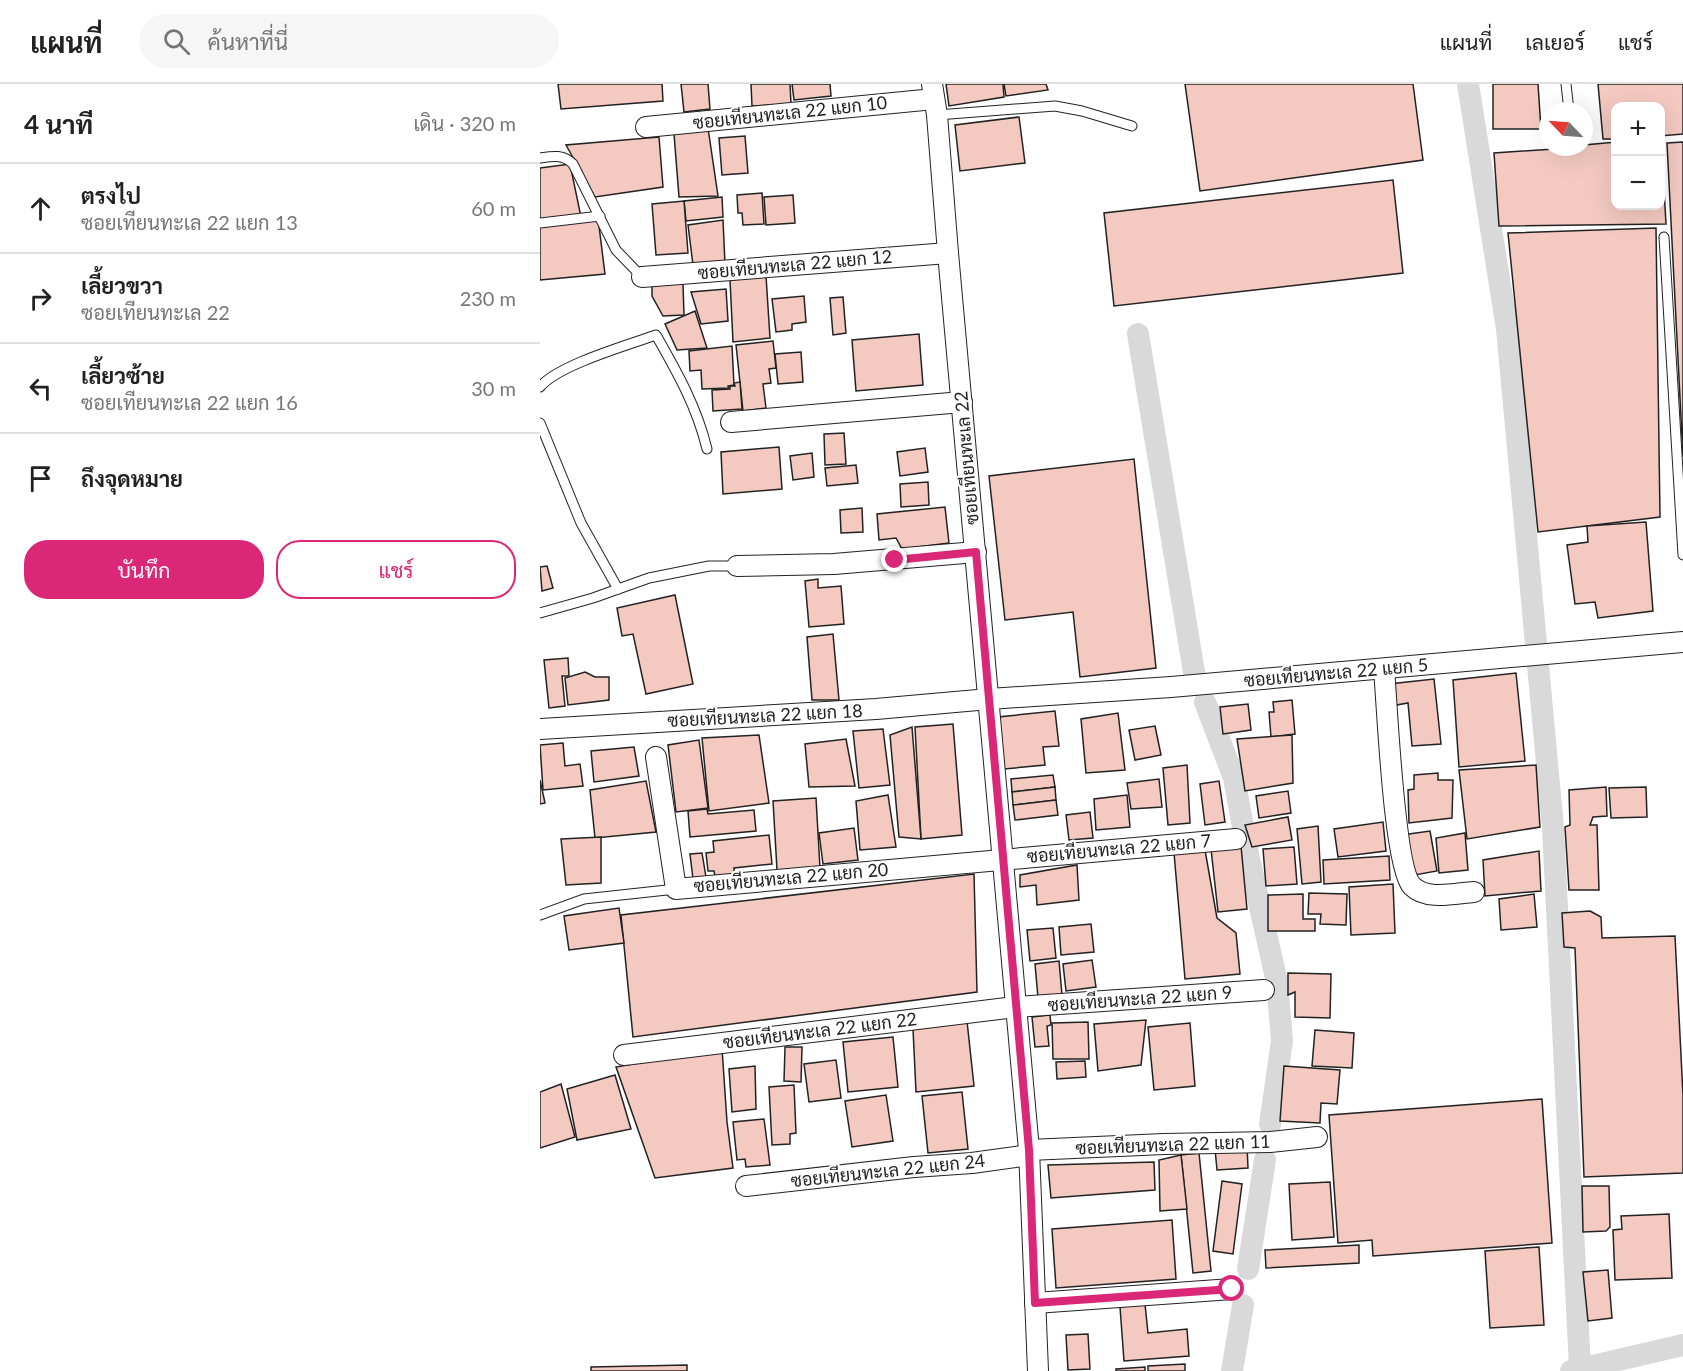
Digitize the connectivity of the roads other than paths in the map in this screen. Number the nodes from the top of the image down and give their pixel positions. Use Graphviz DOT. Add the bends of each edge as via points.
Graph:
graph roads {
  1 [pos="1566,84"];
  2 [pos="935,99"];
  3 [pos="1568,102"];
  4 [pos="1132,126"];
  5 [pos="646,127"];
  6 [pos="540,158"];
  7 [pos="600,216"];
  8 [pos="540,223"];
  9 [pos="1664,237"];
  10 [pos="948,253"];
  11 [pos="642,277"];
  12 [pos="540,387"];
  13 [pos="962,402"];
  14 [pos="731,422"];
  15 [pos="540,423"];
  16 [pos="707,449"];
  17 [pos="976,552"];
  18 [pos="1683,555"];
  19 [pos="737,567"];
  20 [pos="618,589"];
  21 [pos="540,613"];
  22 [pos="1683,642"];
  23 [pos="1384,669"];
  24 [pos="989,699"];
  25 [pos="540,729"];
  26 [pos="656,757"];
  27 [pos="1236,839"];
  28 [pos="1002,860"];
  29 [pos="676,889"];
  30 [pos="1474,892"];
  31 [pos="540,915"];
  32 [pos="1264,990"];
  33 [pos="1015,1007"];
  34 [pos="624,1055"];
  35 [pos="1317,1137"];
  36 [pos="1029,1152"];
  37 [pos="746,1186"];
  38 [pos="1232,1289"];
  39 [pos="1035,1303"];
  40 [pos="1038,1371"];
  1 -- 3 [label="lane"];
  2 -- 4 [label="lane" via="1055,106"];
  2 -- 5 [label="street, ซอยเทียนทะเล 22 แยก 10"];
  2 -- 10 [label="street, ซอยเทียนทะเล 22"];
  6 -- 7 [label="lane" via="568,159"];
  7 -- 8 [label="lane"];
  7 -- 11 [label="lane" via="616,250"];
  9 -- 18 [label="lane"];
  10 -- 11 [label="street, ซอยเทียนทะเล 22 แยก 12"];
  10 -- 13 [label="street, ซอยเทียนทะเล 22"];
  12 -- 16 [label="lane" via="566,369 656,335 681,379"];
  13 -- 14 [label="street"];
  13 -- 17 [label="street, ซอยเทียนทะเล 22"];
  15 -- 20 [label="lane" via="581,523"];
  17 -- 19 [label="street" via="834,564"];
  17 -- 24 [label="street, ซอยเทียนทะเล 22"];
  19 -- 20 [label="lane" via="709,566 649,578"];
  20 -- 21 [label="lane"];
  22 -- 23 [label="street, ซอยเทียนทะเล 22 แยก 5"];
  23 -- 24 [label="street, ซอยเทียนทะเล 22 แยก 5"];
  23 -- 30 [label="street" via="1395,813 1410,885 1433,895"];
  24 -- 25 [label="street, ซอยเทียนทะเล 22 แยก 18"];
  24 -- 28 [label="street, ซอยเทียนทะเล 22"];
  26 -- 29 [label="street, ซอยเทียนทะเล 22 แยก 20"];
  27 -- 28 [label="street, ซอยเทียนทะเล 22 แยก 7"];
  28 -- 29 [label="street, ซอยเทียนทะเล 22 แยก 20"];
  28 -- 33 [label="street, ซอยเทียนทะเล 22"];
  29 -- 31 [label="lane" via="584,899"];
  32 -- 33 [label="street, ซอยเทียนทะเล 22 แยก 9"];
  33 -- 34 [label="street, ซอยเทียนทะเล 22 แยก 22"];
  33 -- 36 [label="street, ซอยเทียนทะเล 22"];
  35 -- 36 [label="street, ซอยเทียนทะเล 22 แยก 11"];
  36 -- 37 [label="street, ซอยเทียนทะเล 22 แยก 24" via="972,1163"];
  36 -- 39 [label="street, ซอยเทียนทะเล 22"];
  38 -- 39 [label="street"];
  39 -- 40 [label="street, ซอยเทียนทะเล 22"];
}
